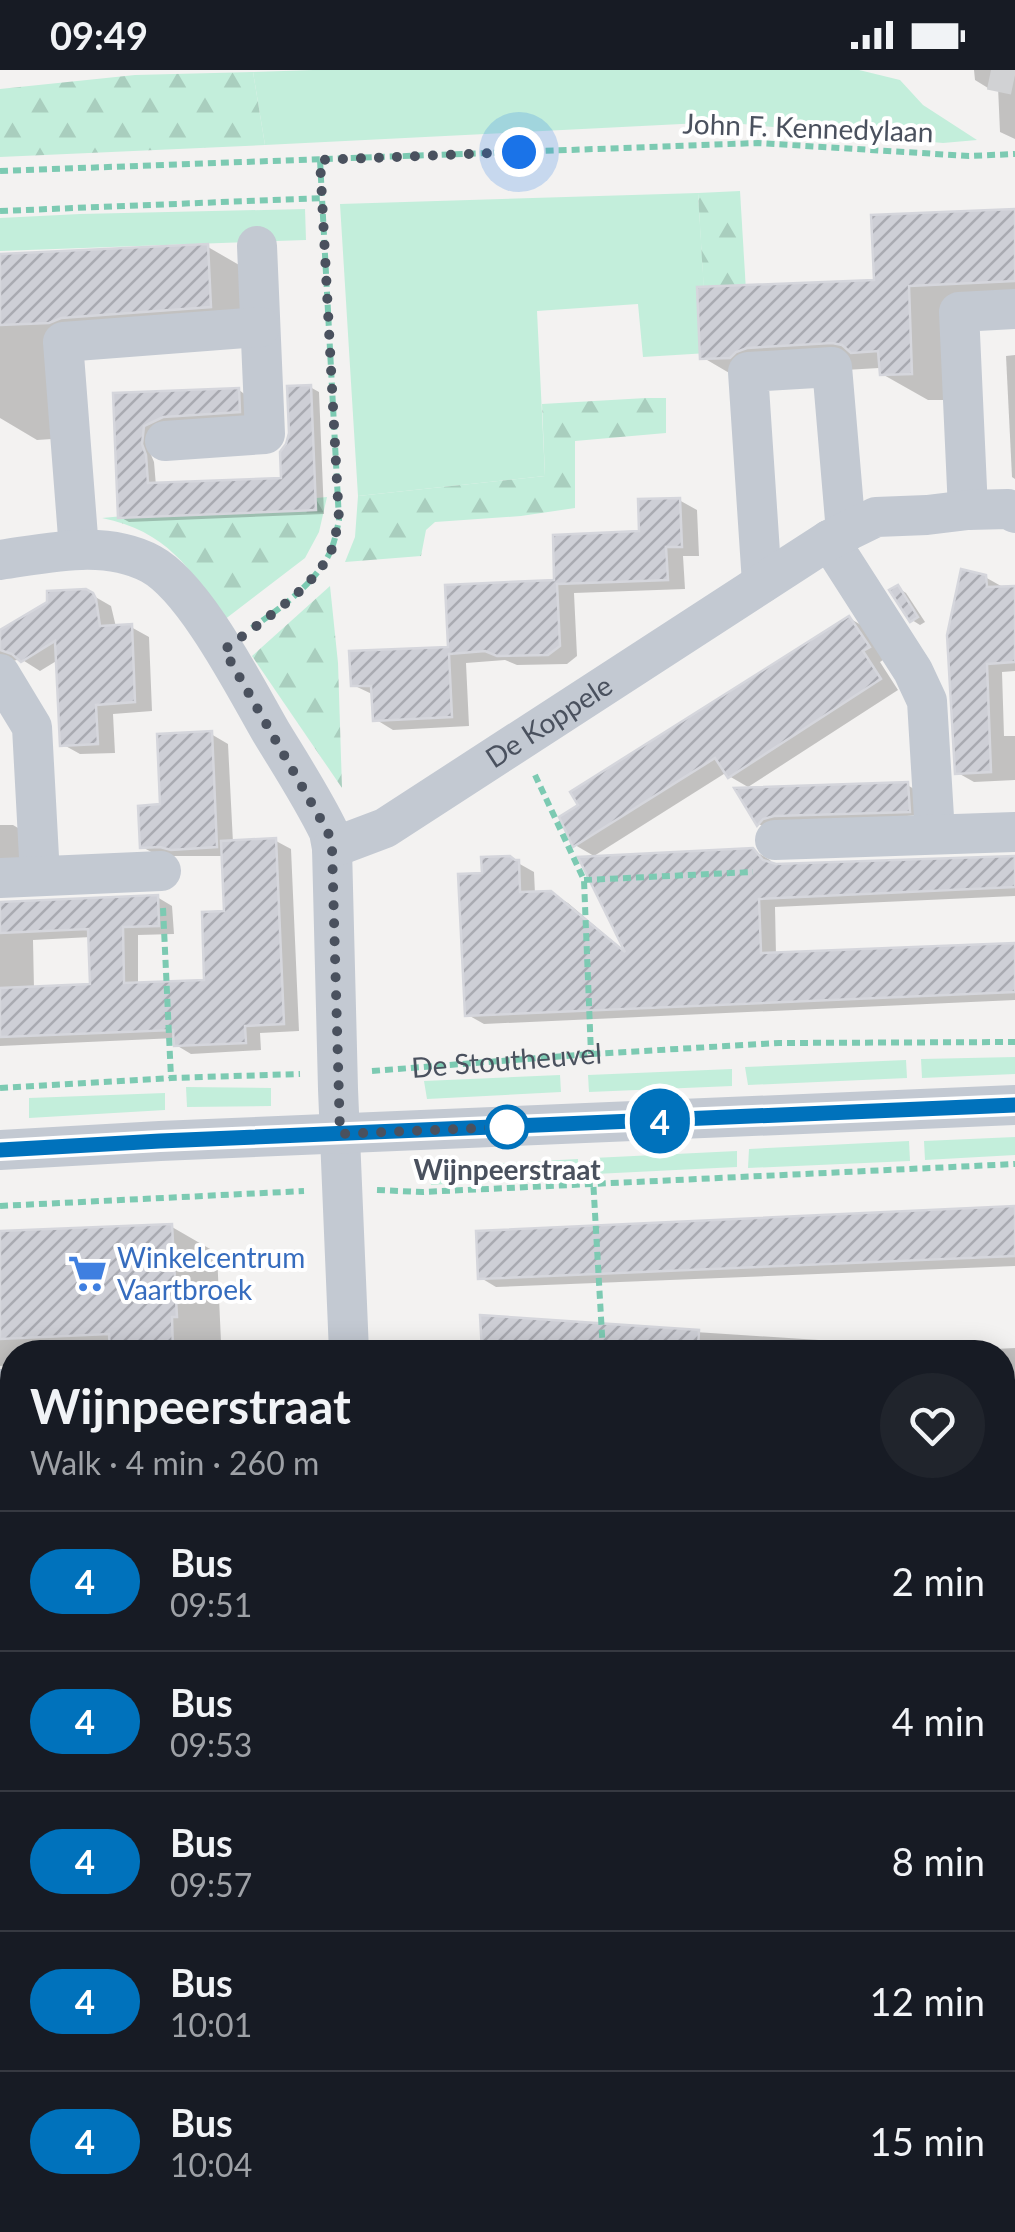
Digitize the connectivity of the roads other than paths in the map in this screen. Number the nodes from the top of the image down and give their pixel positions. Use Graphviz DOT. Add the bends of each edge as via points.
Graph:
graph roads {
  1 [pos="257,246"];
  2 [pos="1015,309"];
  3 [pos="260,327"];
  4 [pos="164,441"];
  5 [pos="968,510"];
  6 [pos="1015,513"];
  7 [pos="837,536"];
  8 [pos="78,550"];
  9 [pos="0,560"];
  10 [pos="762,584"];
  11 [pos="0,674"];
  12 [pos="1015,832"];
  13 [pos="935,834"];
  14 [pos="775,840"];
  15 [pos="332,848"];
  16 [pos="161,871"];
  17 [pos="40,876"];
  18 [pos="0,878"];
  19 [pos="1015,1105"];
  20 [pos="340,1134"];
  21 [pos="0,1150"];
  22 [pos="348,1340"];
  1 -- 3 [label="street"];
  2 -- 5 [label="street" via="958,312"];
  3 -- 4 [label="street" via="265,434"];
  3 -- 8 [label="street" via="63,342"];
  5 -- 6 [label="street, De Koppele"];
  5 -- 7 [label="street, De Koppele" via="876,517"];
  7 -- 10 [label="street, De Koppele"];
  7 -- 10 [label="street" via="832,367 748,372"];
  7 -- 13 [label="street" via="928,701"];
  8 -- 9 [label="street"];
  8 -- 15 [label="street" via="112,551 151,564 180,586 322,818"];
  10 -- 15 [label="street, De Koppele" via="385,828"];
  11 -- 17 [label="street" via="32,727"];
  12 -- 13 [label="street"];
  13 -- 14 [label="street"];
  15 -- 20 [label="street"];
  16 -- 17 [label="street"];
  17 -- 18 [label="street"];
  19 -- 20 [label="street"];
  20 -- 21 [label="street"];
  20 -- 22 [label="street"];
}
